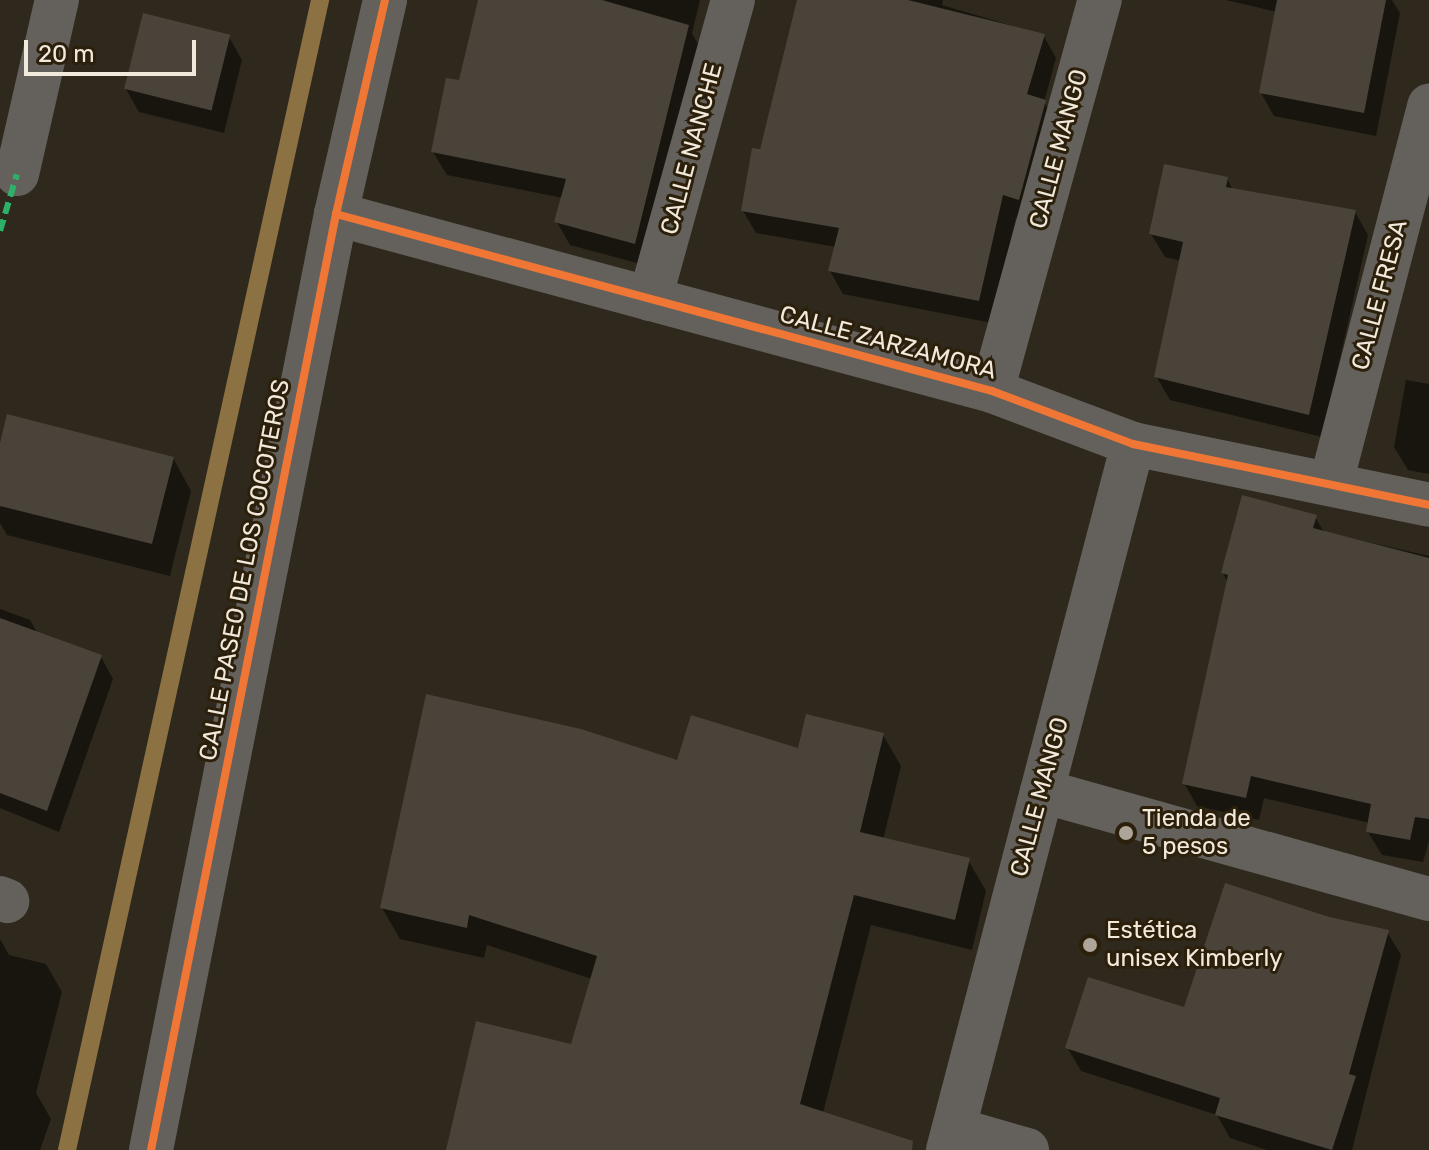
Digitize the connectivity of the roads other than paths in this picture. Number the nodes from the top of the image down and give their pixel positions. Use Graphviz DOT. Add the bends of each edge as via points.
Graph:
graph roads {
  1 [pos="57,0"];
  2 [pos="385,0"];
  3 [pos="733,0"];
  4 [pos="1100,0"];
  5 [pos="1429,106"];
  6 [pos="17,174"];
  7 [pos="336,214"];
  8 [pos="650,299"];
  9 [pos="992,391"];
  10 [pos="1133,444"];
  11 [pos="1331,483"];
  12 [pos="1429,505"];
  13 [pos="1042,791"];
  14 [pos="1429,899"];
  15 [pos="951,1139"];
  16 [pos="151,1150"];
  17 [pos="1027,1150"];
  1 -- 6 [label="street"];
  2 -- 7 [label="street, CALLE PASEO DE LOS COCOTEROS"];
  3 -- 8 [label="street, CALLE NANCHE"];
  4 -- 9 [label="street, CALLE MANGO"];
  5 -- 11 [label="street, CALLE FRESA"];
  7 -- 8 [label="street, CALLE ZARZAMORA"];
  7 -- 16 [label="street, CALLE PASEO DE LOS COCOTEROS"];
  8 -- 9 [label="street, CALLE ZARZAMORA"];
  9 -- 10 [label="street, CALLE ZARZAMORA"];
  10 -- 11 [label="street, CALLE ZARZAMORA"];
  10 -- 13 [label="street, CALLE MANGO"];
  11 -- 12 [label="street, CALLE ZARZAMORA"];
  13 -- 14 [label="street"];
  13 -- 15 [label="street, CALLE MANGO"];
  15 -- 17 [label="street"];
}
